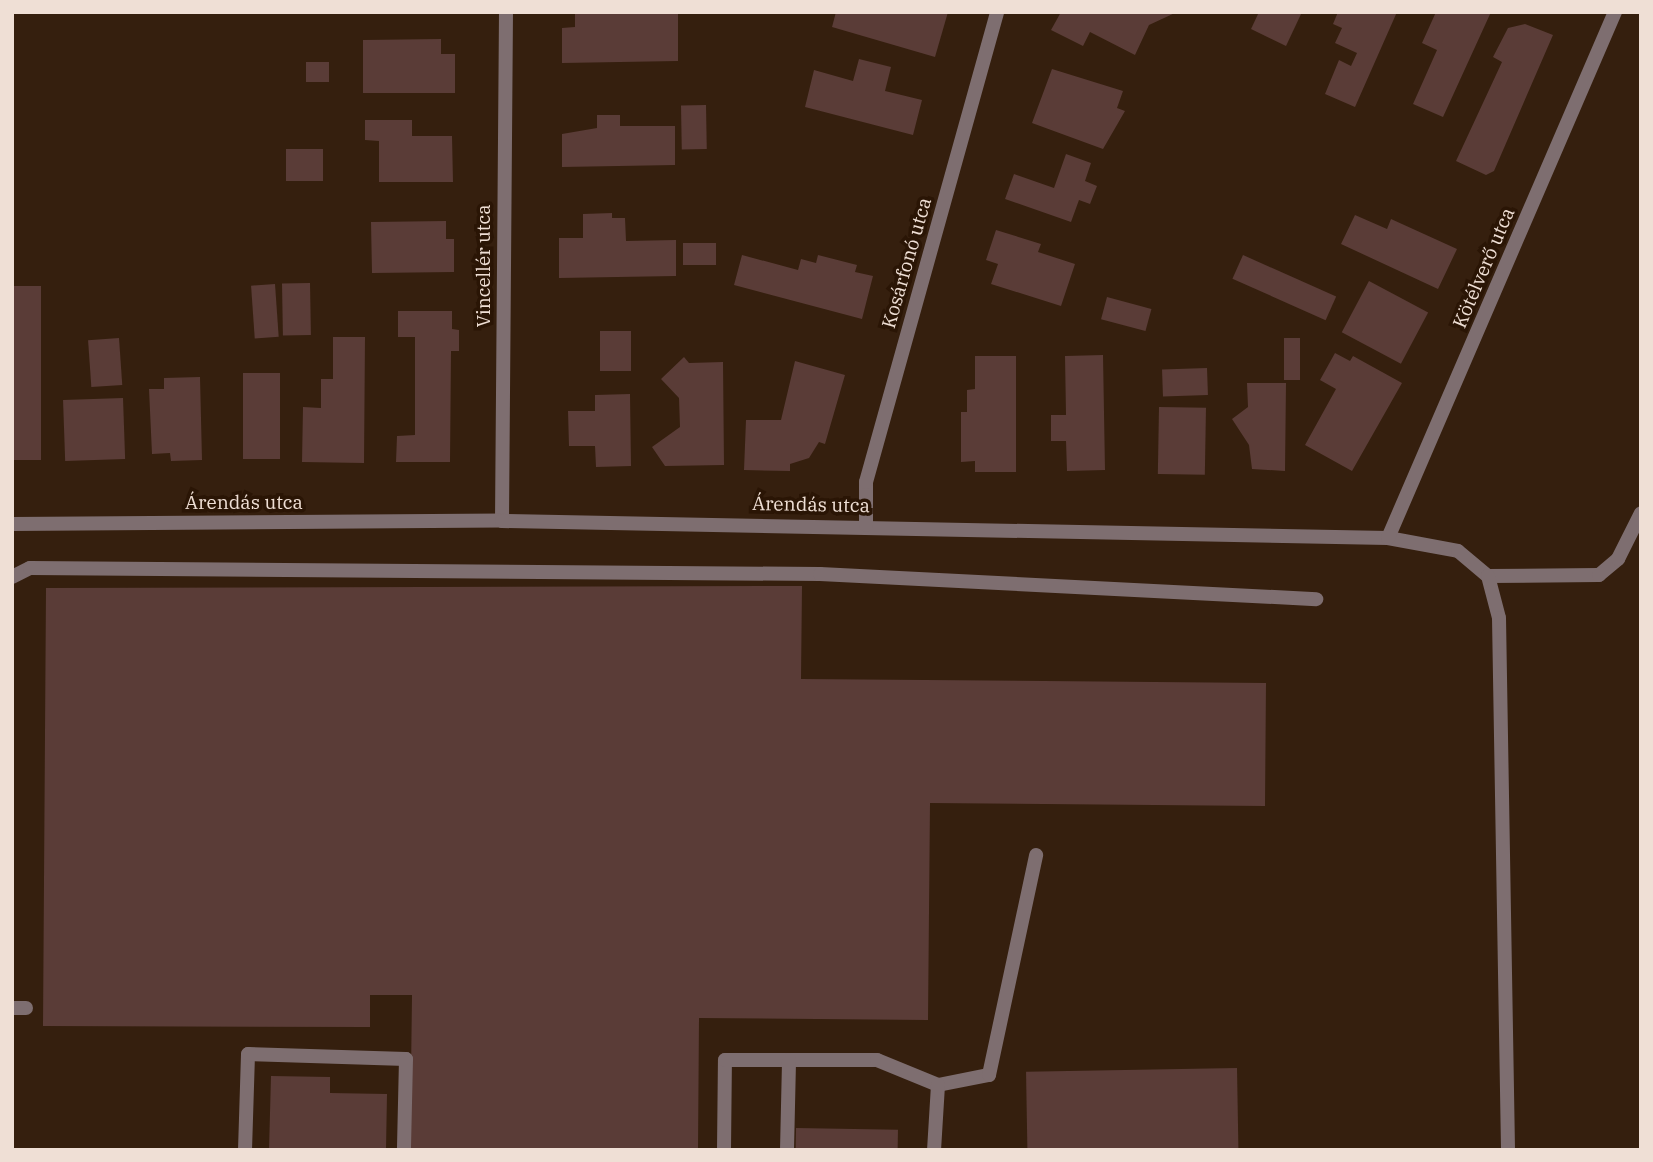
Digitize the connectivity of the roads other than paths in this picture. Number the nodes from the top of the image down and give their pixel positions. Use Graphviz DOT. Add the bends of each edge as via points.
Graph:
graph roads {
  1 [pos="506,12"];
  2 [pos="997,12"];
  3 [pos="1613,13"];
  4 [pos="1641,513"];
  5 [pos="502,520"];
  6 [pos="12,524"];
  7 [pos="866,525"];
  8 [pos="1388,538"];
  9 [pos="1488,576"];
  10 [pos="12,577"];
  11 [pos="1316,599"];
  12 [pos="1036,855"];
  13 [pos="789,1060"];
  14 [pos="937,1085"];
  15 [pos="246,1150"];
  16 [pos="404,1150"];
  17 [pos="724,1150"];
  18 [pos="788,1150"];
  19 [pos="934,1150"];
  20 [pos="1508,1150"];
  1 -- 5 [label="street, Vincellér utca"];
  2 -- 7 [label="street, Kosárfonó utca" via="866,482"];
  3 -- 8 [label="street, Kötélverő utca"];
  4 -- 9 [label="street" via="1618,559 1599,575"];
  5 -- 6 [label="street, Árendás utca"];
  5 -- 7 [label="street, Árendás utca"];
  7 -- 8 [label="street, Árendás utca"];
  8 -- 9 [label="street, Árendás utca" via="1458,551"];
  9 -- 20 [label="street" via="1498,596 1499,618"];
  10 -- 11 [label="street" via="30,568 820,574"];
  12 -- 14 [label="street" via="989,1075"];
  13 -- 14 [label="street" via="877,1060"];
  13 -- 17 [label="street" via="725,1060"];
  13 -- 18 [label="street"];
  14 -- 19 [label="street"];
  15 -- 16 [label="street" via="248,1054 406,1059"];
}
